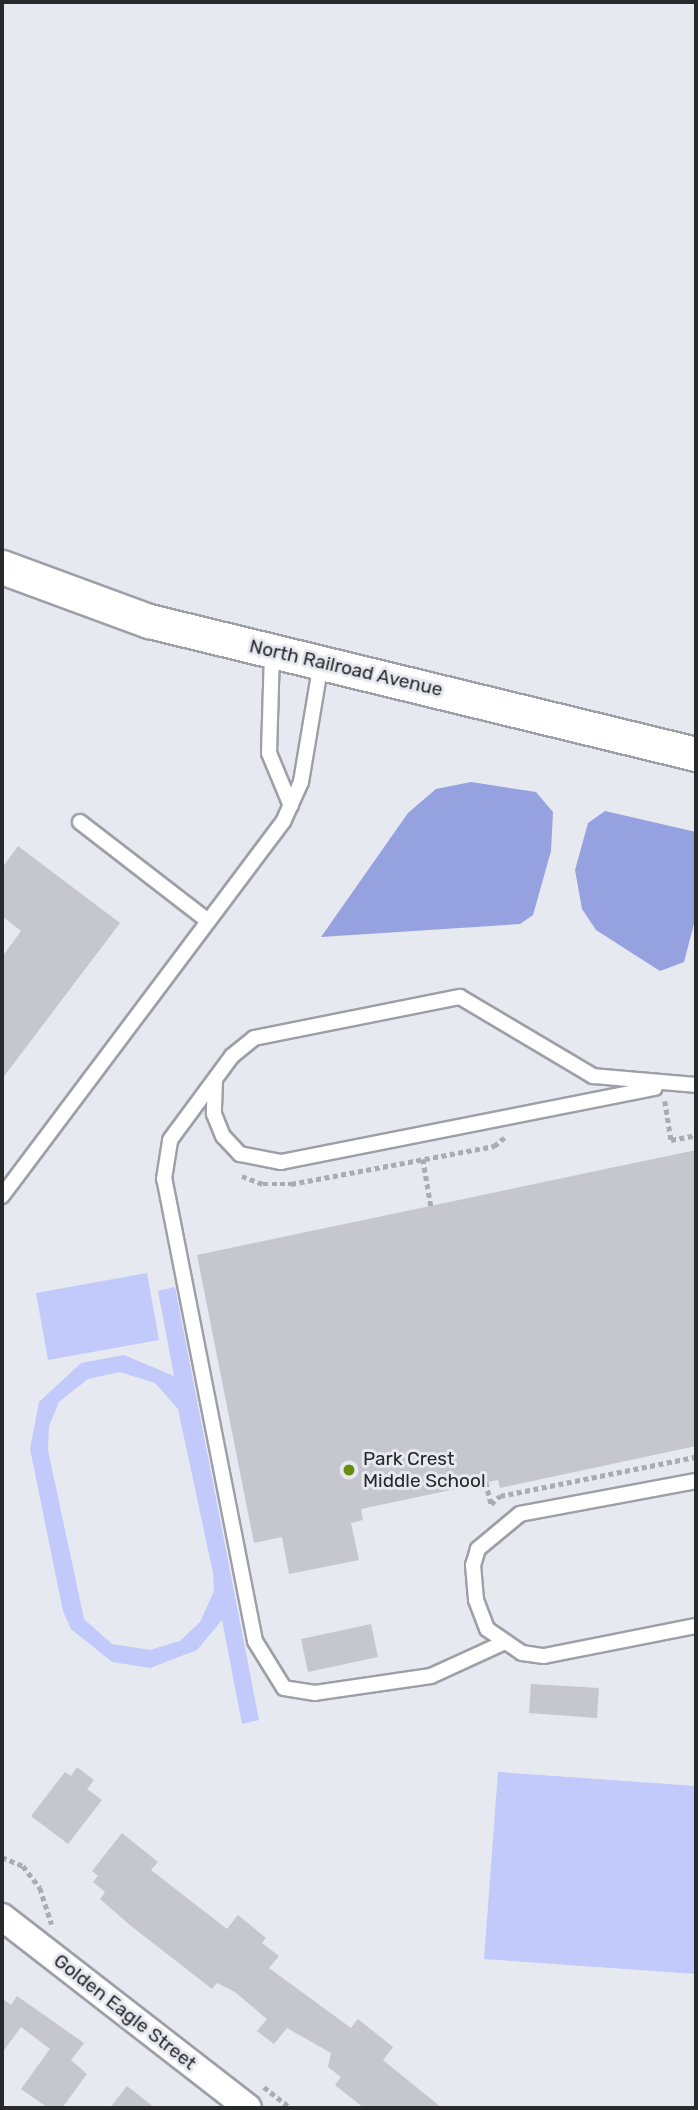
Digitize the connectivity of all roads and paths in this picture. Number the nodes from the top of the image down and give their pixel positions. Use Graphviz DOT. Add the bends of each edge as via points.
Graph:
graph roads {
  1 [pos="2,567"];
  2 [pos="272,652"];
  3 [pos="321,662"];
  4 [pos="696,754"];
  5 [pos="291,806"];
  6 [pos="80,822"];
  7 [pos="207,920"];
  8 [pos="215,1080"];
  9 [pos="696,1084"];
  10 [pos="667,1085"];
  11 [pos="665,1101"];
  12 [pos="696,1135"];
  13 [pos="423,1160"];
  14 [pos="2,1196"];
  15 [pos="431,1206"];
  16 [pos="696,1457"];
  17 [pos="696,1481"];
  18 [pos="486,1482"];
  19 [pos="696,1626"];
  20 [pos="503,1643"];
  21 [pos="2,1857"];
  22 [pos="2,1917"];
  23 [pos="61,1931"];
  24 [pos="260,2084"];
  25 [pos="248,2108"];
  26 [pos="291,2108"];
  1 -- 2 [label="street, North Railroad Avenue" via="149,621"];
  2 -- 3 [label="street, North Railroad Avenue"];
  2 -- 5 [label="lane" via="269,753"];
  3 -- 4 [label="street, North Railroad Avenue"];
  3 -- 5 [label="lane" via="311,698 309,750"];
  5 -- 7 [label="lane"];
  6 -- 7 [label="lane"];
  7 -- 14 [label="lane"];
  8 -- 10 [label="lane" via="254,1038 460,997 593,1076"];
  8 -- 10 [label="lane" via="214,1114 223,1136 240,1154 281,1162"];
  8 -- 20 [label="lane" via="170,1140 164,1179 255,1641 284,1688 315,1693 431,1676"];
  9 -- 10 [label="lane"];
  11 -- 12 [label="path" via="671,1140"];
  13 -- 15 [label="path"];
  16 -- 18 [label="path" via="499,1496 491,1504"];
  17 -- 20 [label="lane" via="520,1514 495,1530 478,1549 473,1565 476,1600 487,1629"];
  19 -- 20 [label="lane" via="544,1656"];
  21 -- 23 [label="path" via="23,1867 40,1888 51,1923"];
  22 -- 25 [label="street, Golden Eagle Street"];
  24 -- 26 [label="path"];
}
